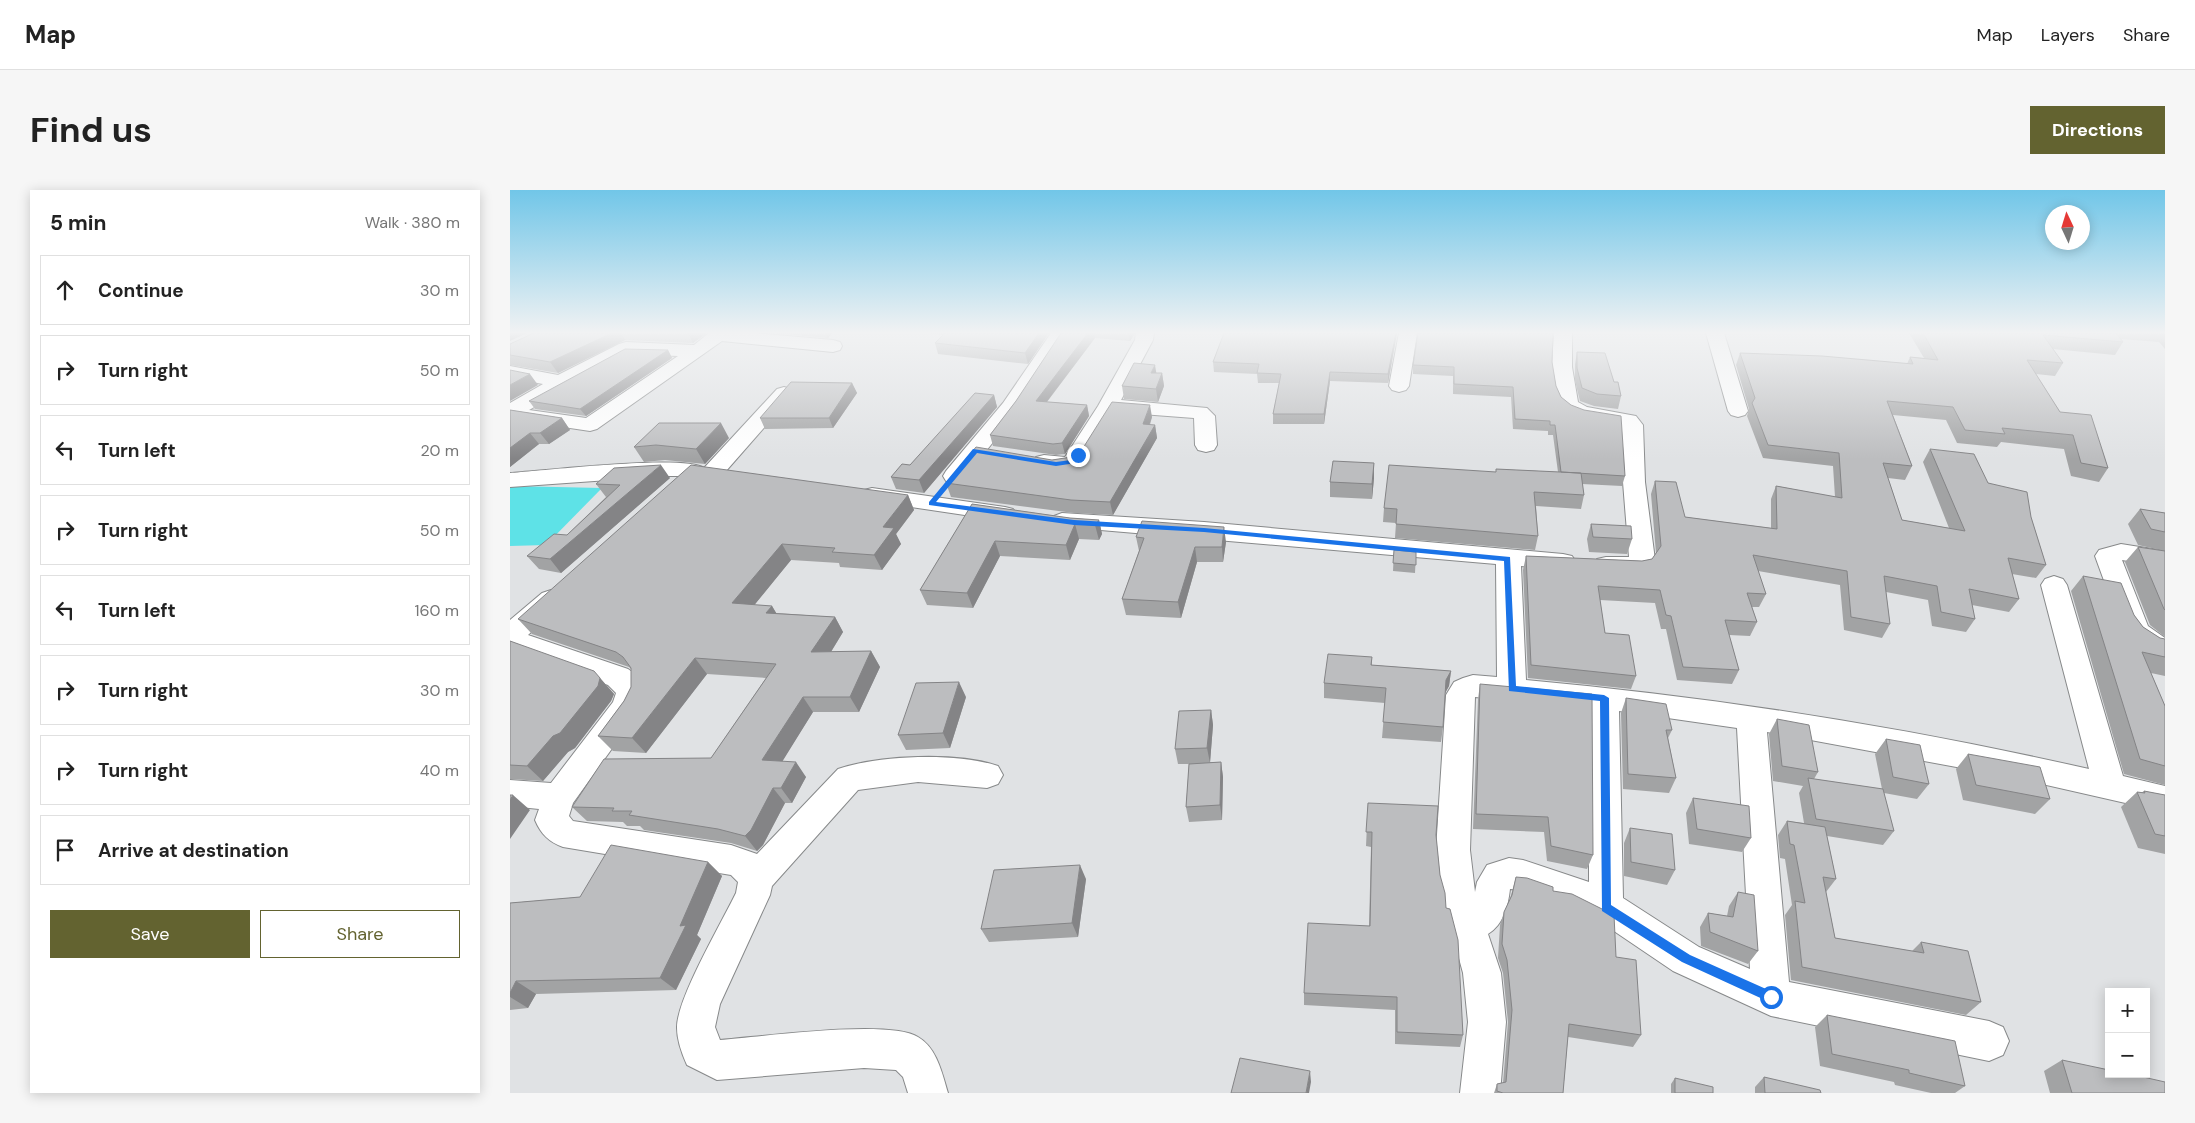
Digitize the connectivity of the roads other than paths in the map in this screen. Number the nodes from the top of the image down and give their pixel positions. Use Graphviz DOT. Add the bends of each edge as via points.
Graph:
graph roads {
  1 [pos="526,375"];
  2 [pos="574,375"];
  3 [pos="663,375"];
  4 [pos="1032,375"];
  5 [pos="1125,375"];
  6 [pos="1401,375"];
  7 [pos="1563,375"];
  8 [pos="1727,375"];
  9 [pos="561,382"];
  10 [pos="1399,386"];
  11 [pos="784,393"];
  12 [pos="1108,406"];
  13 [pos="1738,411"];
  14 [pos="510,413"];
  15 [pos="1206,446"];
  16 [pos="1020,458"];
  17 [pos="703,473"];
  18 [pos="740,478"];
  19 [pos="510,480"];
  20 [pos="672,491"];
  21 [pos="854,493"];
  22 [pos="931,503"];
  23 [pos="1508,558"];
  24 [pos="2165,559"];
  25 [pos="569,583"];
  26 [pos="2054,586"];
  27 [pos="510,635"];
  28 [pos="510,639"];
  29 [pos="2165,648"];
  30 [pos="1512,689"];
  31 [pos="1604,698"];
  32 [pos="1751,718"];
  33 [pos="987,775"];
  34 [pos="2110,787"];
  35 [pos="510,793"];
  36 [pos="559,797"];
  37 [pos="2165,799"];
  38 [pos="756,879"];
  39 [pos="1606,907"];
  40 [pos="1469,926"];
  41 [pos="1771,997"];
  42 [pos="1989,1041"];
  43 [pos="928,1093"];
  44 [pos="1480,1093"];
  1 -- 9 [label="street"];
  2 -- 9 [label="street"];
  3 -- 14 [label="street" via="590,425"];
  4 -- 22 [label="street" via="984,452"];
  5 -- 12 [label="street"];
  6 -- 10 [label="street"];
  7 -- 23 [label="street" via="1570,406 1581,412 1623,418 1631,423 1642,560 1638,565 1630,566"];
  8 -- 13 [label="street"];
  9 -- 14 [label="street"];
  11 -- 17 [label="street"];
  12 -- 15 [label="street" via="1200,412 1205,416"];
  12 -- 16 [label="street" via="1073,462 1056,464"];
  17 -- 18 [label="street"];
  17 -- 19 [label="street" via="665,469"];
  17 -- 20 [label="street"];
  21 -- 22 [label="street"];
  22 -- 23 [label="street" via="1074,523 1204,530"];
  23 -- 30 [label="street"];
  24 -- 29 [label="street" via="2126,553 2108,556 2136,630 2147,642"];
  25 -- 27 [label="street"];
  26 -- 34 [label="street"];
  28 -- 36 [label="street" via="618,677 628,684 632,694 626,707"];
  30 -- 31 [label="street"];
  30 -- 40 [label="street" via="1472,686 1461,695 1453,850 1457,889"];
  31 -- 32 [label="street"];
  31 -- 39 [label="street"];
  32 -- 34 [label="street" via="2016,765"];
  32 -- 41 [label="street"];
  33 -- 38 [label="street" via="918,769 849,778"];
  34 -- 37 [label="street"];
  35 -- 36 [label="street"];
  36 -- 38 [label="street" via="551,820 563,833 590,840 731,860 746,865"];
  38 -- 43 [label="street" via="753,895 702,1002 696,1027 701,1051 717,1060 864,1048 905,1051 919,1065"];
  39 -- 40 [label="street" via="1523,875 1509,873 1499,876 1494,882 1491,905 1484,917"];
  39 -- 41 [label="street" via="1686,959"];
  40 -- 44 [label="street" via="1482,972 1487,1022"];
  41 -- 42 [label="street"];
}
